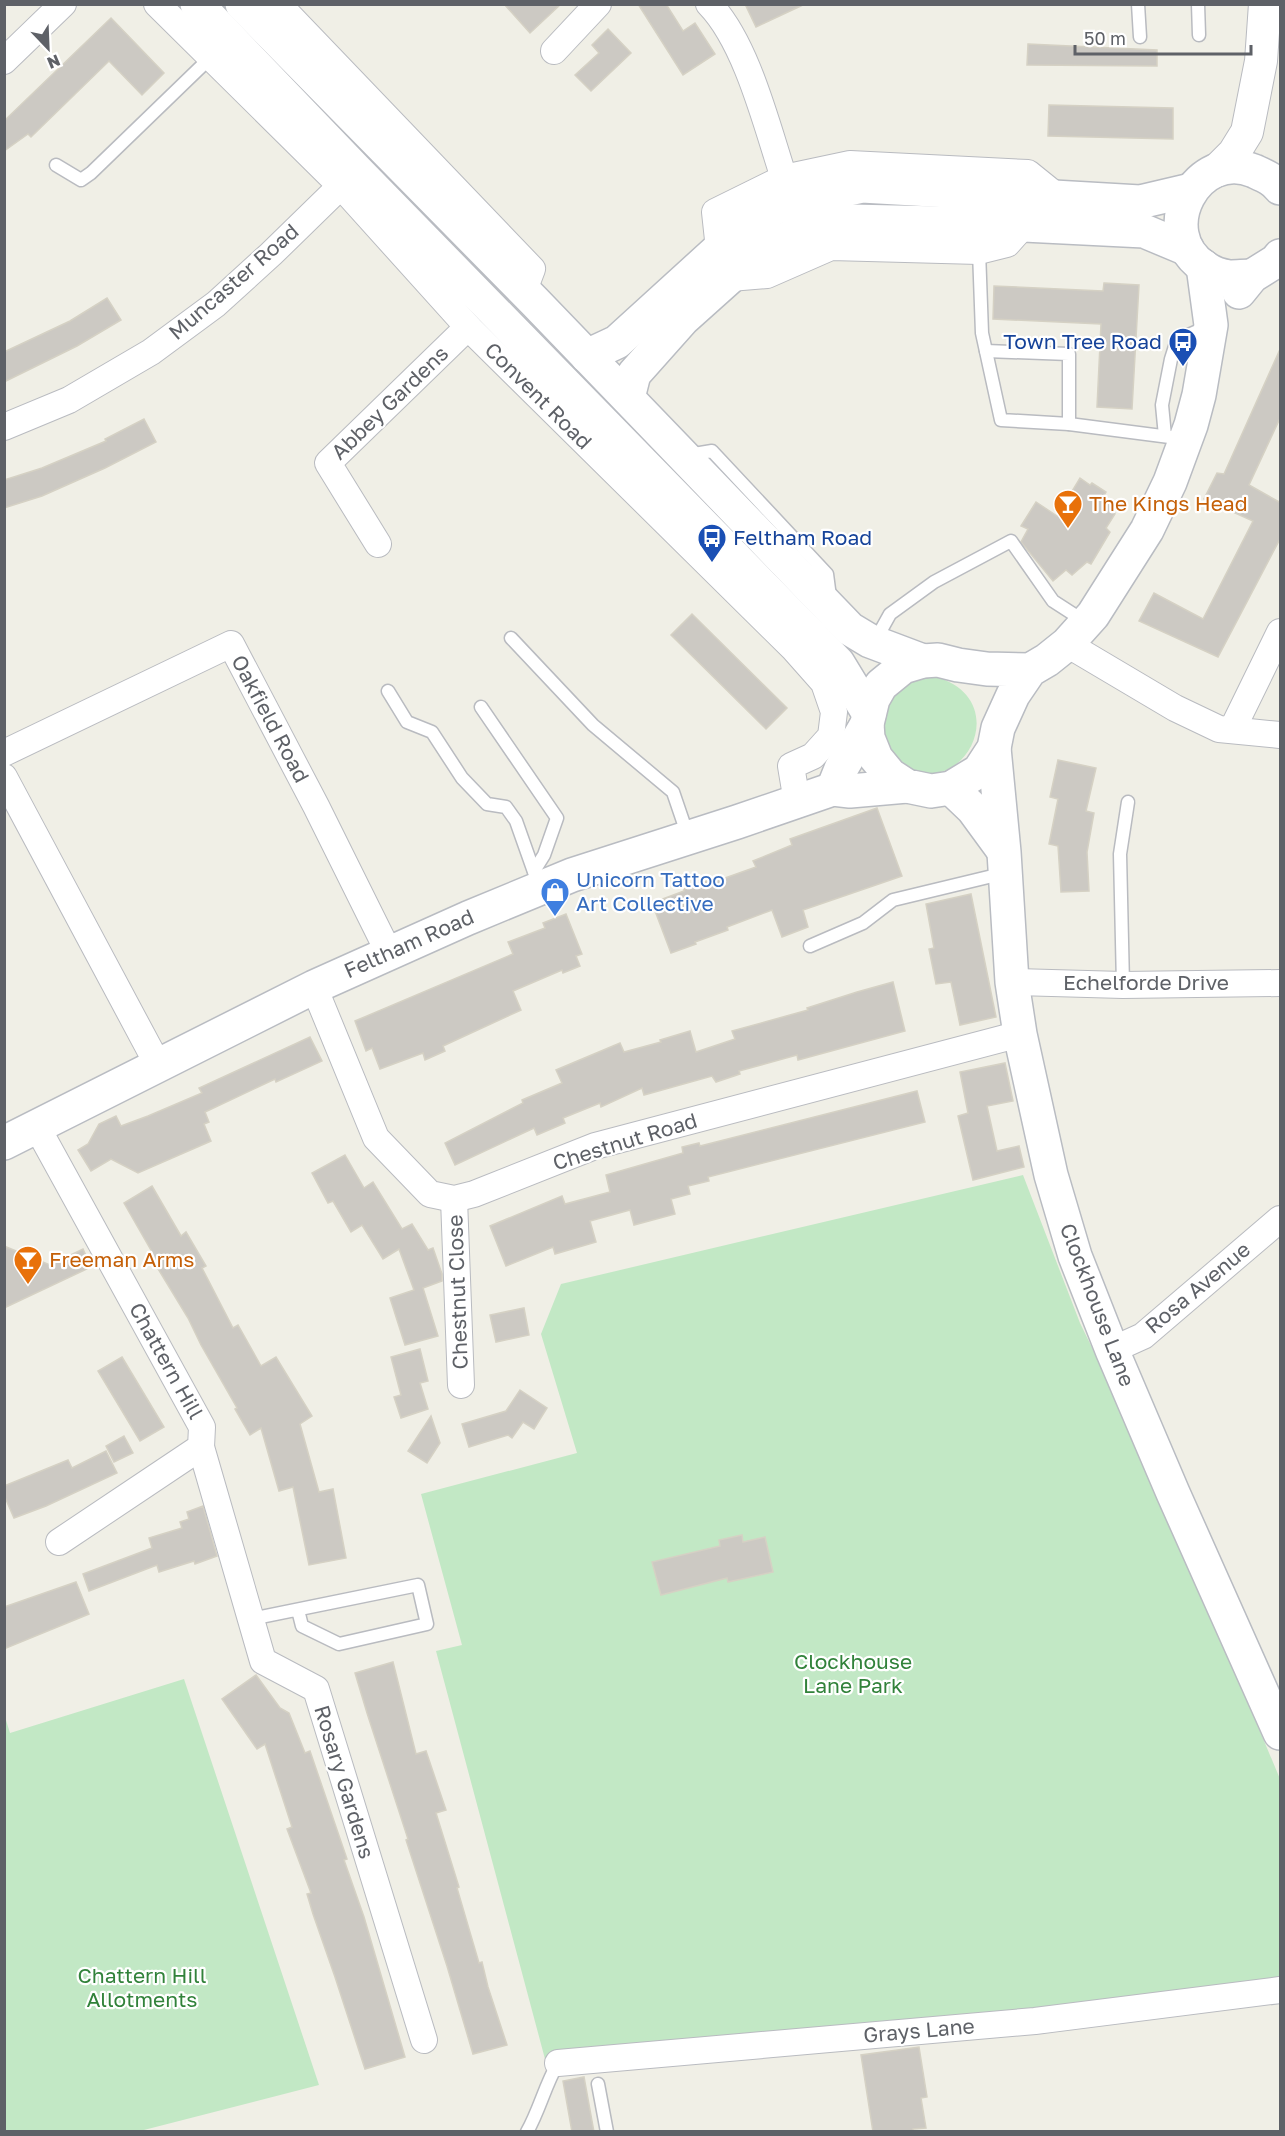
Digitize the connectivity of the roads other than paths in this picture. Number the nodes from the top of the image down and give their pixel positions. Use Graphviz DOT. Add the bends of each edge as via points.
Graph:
graph roads {
  1 [pos="63,4"];
  2 [pos="157,4"];
  3 [pos="197,4"];
  4 [pos="242,4"];
  5 [pos="278,4"];
  6 [pos="598,4"];
  7 [pos="1138,4"];
  8 [pos="1198,4"];
  9 [pos="1266,4"];
  10 [pos="718,7"];
  11 [pos="1199,35"];
  12 [pos="1140,37"];
  13 [pos="554,51"];
  14 [pos="211,57"];
  15 [pos="5,58"];
  16 [pos="1247,132"];
  17 [pos="56,165"];
  18 [pos="349,178"];
  19 [pos="784,178"];
  20 [pos="1203,180"];
  21 [pos="1269,180"];
  22 [pos="1059,198"];
  23 [pos="1024,225"];
  24 [pos="979,251"];
  25 [pos="1281,256"];
  26 [pos="1195,258"];
  27 [pos="724,263"];
  28 [pos="1252,276"];
  29 [pos="524,290"];
  30 [pos="1211,325"];
  31 [pos="468,327"];
  32 [pos="986,351"];
  33 [pos="587,356"];
  34 [pos="628,398"];
  35 [pos="1069,424"];
  36 [pos="4,427"];
  37 [pos="1175,437"];
  38 [pos="378,544"];
  39 [pos="1281,632"];
  40 [pos="1077,633"];
  41 [pos="511,638"];
  42 [pos="799,639"];
  43 [pos="874,642"];
  44 [pos="923,661"];
  45 [pos="958,665"];
  46 [pos="1030,670"];
  47 [pos="388,691"];
  48 [pos="482,707"];
  49 [pos="868,719"];
  50 [pos="1232,730"];
  51 [pos="1281,735"];
  52 [pos="996,738"];
  53 [pos="4,753"];
  54 [pos="4,777"];
  55 [pos="907,786"];
  56 [pos="951,788"];
  57 [pos="833,789"];
  58 [pos="797,802"];
  59 [pos="1128,802"];
  60 [pos="689,838"];
  61 [pos="1005,862"];
  62 [pos="537,880"];
  63 [pos="810,946"];
  64 [pos="389,953"];
  65 [pos="1012,982"];
  66 [pos="1281,983"];
  67 [pos="1123,985"];
  68 [pos="314,987"];
  69 [pos="1020,1034"];
  70 [pos="158,1065"];
  71 [pos="14,1135"];
  72 [pos="454,1199"];
  73 [pos="1281,1219"];
  74 [pos="1112,1350"];
  75 [pos="461,1385"];
  76 [pos="201,1447"];
  77 [pos="59,1542"];
  78 [pos="298,1610"];
  79 [pos="251,1619"];
  80 [pos="1281,1733"];
  81 [pos="1281,1990"];
  82 [pos="424,2040"];
  83 [pos="558,2063"];
  84 [pos="598,2084"];
  85 [pos="527,2132"];
  86 [pos="607,2132"];
  1 -- 15 [label="street"];
  2 -- 14 [label="street, Convent Road"];
  3 -- 18 [label="main road, Convent Road"];
  4 -- 29 [label="main road"];
  5 -- 29 [label="street" via="532,269"];
  6 -- 13 [label="street"];
  7 -- 12 [label="lane"];
  8 -- 11 [label="lane"];
  9 -- 16 [label="street" via="1261,61"];
  10 -- 19 [label="street" via="744,59"];
  14 -- 17 [label="lane" via="81,180"];
  14 -- 18 [label="street, Convent Road"];
  16 -- 20 [label="street" via="1234,153"];
  16 -- 21 [label="street" via="1249,157"];
  18 -- 31 [label="street, Convent Road"];
  18 -- 36 [label="street, Muncaster Road" via="216,304 151,352 69,400"];
  18 -- 42 [label="main road, Convent Road" via="575,394"];
  19 -- 22 [label="street" via="850,164 1028,172"];
  19 -- 27 [label="street" via="715,212"];
  20 -- 21 [label="main road" via="1234,166"];
  20 -- 22 [label="main road" via="1140,202"];
  20 -- 26 [label="main road" via="1182,208 1180,226"];
  22 -- 27 [label="main road" via="862,186 775,208 740,230"];
  23 -- 24 [label="street" via="1007,244"];
  23 -- 26 [label="main road" via="1144,231"];
  23 -- 27 [label="main road" via="850,221 801,231 750,260"];
  24 -- 27 [label="street" via="831,247 767,274"];
  24 -- 32 [label="lane"];
  25 -- 28 [label="main road"];
  26 -- 28 [label="main road" via="1212,272 1228,277"];
  26 -- 30 [label="main road"];
  27 -- 33 [label="main road" via="617,342"];
  27 -- 34 [label="main road" via="683,319 634,374"];
  28 -- 30 [label="main road"];
  29 -- 33 [label="main road"];
  30 -- 37 [label="main road" via="1199,395"];
  31 -- 38 [label="street, Abbey Gardens" via="328,463"];
  31 -- 42 [label="street, Convent Road"];
  32 -- 35 [label="lane" via="1001,420"];
  32 -- 35 [label="lane" via="1069,354"];
  33 -- 34 [label="main road"];
  34 -- 43 [label="main road" via="850,629"];
  35 -- 37 [label="lane"];
  37 -- 40 [label="main road" via="1170,482 1147,530 1093,615"];
  39 -- 50 [label="street"];
  40 -- 43 [label="lane" via="1011,541 934,582 890,614"];
  40 -- 46 [label="main road"];
  40 -- 50 [label="street" via="1175,708 1220,729"];
  41 -- 60 [label="lane" via="593,725 673,792"];
  42 -- 49 [label="main road, Convent Road" via="838,663"];
  42 -- 58 [label="street, Convent Road" via="824,683 834,712 831,736 813,756 791,766"];
  43 -- 44 [label="main road"];
  44 -- 45 [label="main road"];
  44 -- 49 [label="main road" via="903,667 881,685"];
  45 -- 46 [label="main road"];
  45 -- 52 [label="main road" via="978,678 990,695 997,716"];
  46 -- 52 [label="main road" via="1013,695"];
  47 -- 62 [label="lane" via="407,722 432,732 462,778 487,804 506,807 516,821"];
  48 -- 62 [label="lane" via="557,818"];
  49 -- 55 [label="main road" via="868,738 876,758 890,775"];
  49 -- 57 [label="main road"];
  50 -- 51 [label="street"];
  52 -- 56 [label="main road" via="979,771"];
  52 -- 61 [label="main road, Clockhouse Lane"];
  53 -- 64 [label="street, Oakfield Road" via="231,644"];
  54 -- 70 [label="street"];
  55 -- 56 [label="main road"];
  55 -- 57 [label="main road, Feltham Road"];
  56 -- 61 [label="main road" via="974,809"];
  57 -- 58 [label="main road, Feltham Road"];
  58 -- 60 [label="main road, Feltham Road"];
  59 -- 67 [label="lane" via="1120,854"];
  60 -- 62 [label="main road, Feltham Road" via="572,875"];
  61 -- 63 [label="lane" via="893,900 863,923"];
  61 -- 65 [label="main road, Clockhouse Lane"];
  62 -- 64 [label="main road, Feltham Road"];
  64 -- 68 [label="main road, Feltham Road"];
  65 -- 67 [label="street, Echelforde Drive"];
  65 -- 69 [label="main road, Clockhouse Lane"];
  66 -- 67 [label="street, Echelforde Drive"];
  68 -- 70 [label="main road, Feltham Road"];
  68 -- 72 [label="street" via="376,1138 430,1194"];
  69 -- 72 [label="street, Chestnut Road" via="595,1146"];
  69 -- 74 [label="main road, Clockhouse Lane" via="1054,1184 1075,1256"];
  70 -- 71 [label="main road, Feltham Road"];
  71 -- 76 [label="street, Chattern Hill" via="202,1427"];
  72 -- 75 [label="street, Chestnut Close"];
  73 -- 74 [label="street, Rosa Avenue" via="1143,1336"];
  74 -- 80 [label="main road, Clockhouse Lane"];
  76 -- 77 [label="street, Chattern Hill"];
  76 -- 79 [label="street, Rosary Gardens"];
  78 -- 78 [label="lane" via="418,1585 428,1624 339,1644 302,1626"];
  78 -- 79 [label="lane"];
  79 -- 82 [label="street, Rosary Gardens" via="263,1661 316,1689"];
  81 -- 83 [label="street, Grays Lane" via="1035,2021"];
  83 -- 85 [label="lane" via="547,2080"];
  84 -- 86 [label="lane"];
}
